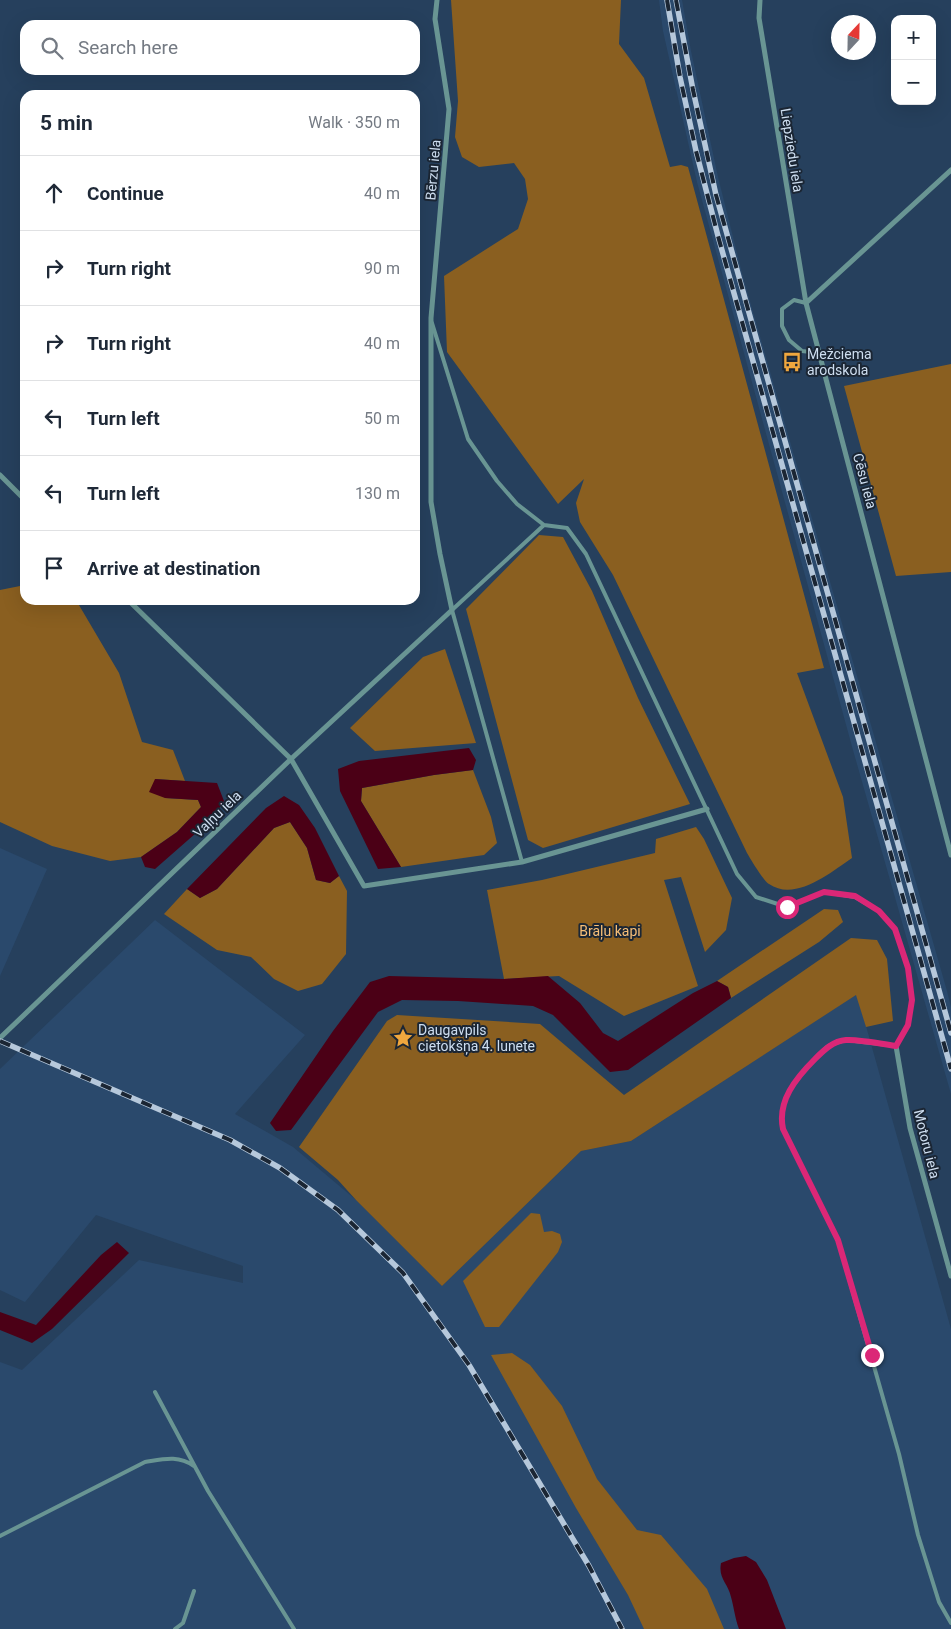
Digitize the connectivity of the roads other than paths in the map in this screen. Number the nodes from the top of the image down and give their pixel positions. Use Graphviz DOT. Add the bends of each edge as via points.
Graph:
graph roads {
  1 [pos="437,0"];
  2 [pos="760,0"];
  3 [pos="951,170"];
  4 [pos="806,303"];
  5 [pos="431,318"];
  6 [pos="819,353"];
  7 [pos="0,475"];
  8 [pos="20,495"];
  9 [pos="544,525"];
  10 [pos="133,605"];
  11 [pos="452,610"];
  12 [pos="291,759"];
  13 [pos="707,809"];
  14 [pos="951,855"];
  15 [pos="522,862"];
  16 [pos="0,1038"];
  17 [pos="896,1046"];
  18 [pos="951,1276"];
  19 [pos="155,1392"];
  20 [pos="196,1468"];
  21 [pos="0,1536"];
  22 [pos="194,1591"];
  23 [pos="951,1623"];
  24 [pos="175,1629"];
  25 [pos="294,1629"];
  1 -- 5 [label="street, Bērzu iela" via="435,19 449,109"];
  2 -- 4 [label="street, Liepziedu iela" via="759,18"];
  3 -- 4 [label="street"];
  4 -- 6 [label="street, Cēsu iela"];
  4 -- 6 [label="lane" via="794,300 782,309 782,326 789,340 802,350"];
  5 -- 9 [label="lane" via="468,440 512,498"];
  5 -- 11 [label="street, Bērzu iela" via="430,502"];
  6 -- 14 [label="street, Cēsu iela"];
  7 -- 8 [label="street"];
  9 -- 11 [label="lane"];
  9 -- 13 [label="lane" via="567,528 586,554"];
  10 -- 12 [label="street"];
  11 -- 12 [label="street, Vaļņu iela"];
  11 -- 15 [label="lane"];
  12 -- 15 [label="street" via="364,886"];
  12 -- 16 [label="street, Vaļņu iela"];
  13 -- 15 [label="street"];
  13 -- 17 [label="lane" via="737,874 756,897 787,907 824,892 855,896 879,911 895,929 908,968 912,1000 908,1025"];
  17 -- 18 [label="street, Motoru iela" via="910,1128"];
  17 -- 23 [label="lane" via="846,1040 827,1047 790,1088 781,1121 838,1240 899,1454 918,1536 939,1602"];
  19 -- 20 [label="lane"];
  20 -- 21 [label="lane" via="185,1460 145,1462"];
  20 -- 25 [label="lane"];
  22 -- 24 [label="lane" via="183,1624"];
}
